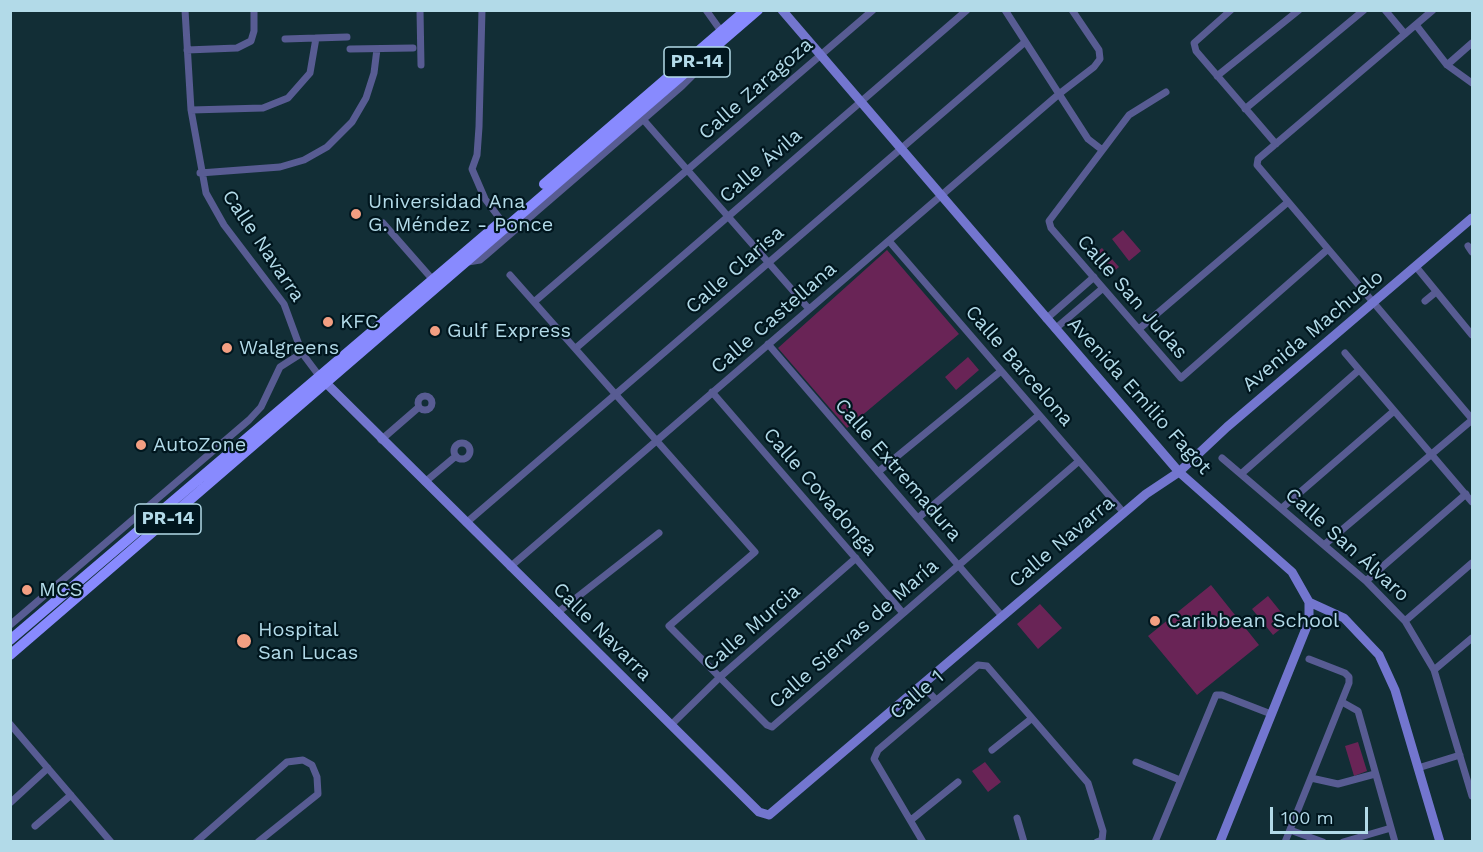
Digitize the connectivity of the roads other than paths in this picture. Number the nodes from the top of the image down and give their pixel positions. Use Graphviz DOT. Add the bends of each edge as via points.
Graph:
graph roads {
  1 [pos="185,10"];
  2 [pos="254,10"];
  3 [pos="420,10"];
  4 [pos="482,10"];
  5 [pos="706,10"];
  6 [pos="746,10"];
  7 [pos="758,10"];
  8 [pos="782,10"];
  9 [pos="873,10"];
  10 [pos="967,10"];
  11 [pos="1005,10"];
  12 [pos="1072,10"];
  13 [pos="1231,10"];
  14 [pos="1299,10"];
  15 [pos="1364,10"];
  16 [pos="1385,10"];
  17 [pos="1433,10"];
  18 [pos="1416,25"];
  19 [pos="724,34"];
  20 [pos="1405,34"];
  21 [pos="347,37"];
  22 [pos="316,38"];
  23 [pos="285,39"];
  24 [pos="1026,42"];
  25 [pos="1473,43"];
  26 [pos="413,48"];
  27 [pos="377,49"];
  28 [pos="187,50"];
  29 [pos="350,50"];
  30 [pos="820,56"];
  31 [pos="421,65"];
  32 [pos="1447,65"];
  33 [pos="1217,76"];
  34 [pos="1473,84"];
  35 [pos="1166,92"];
  36 [pos="1059,94"];
  37 [pos="860,103"];
  38 [pos="1245,109"];
  39 [pos="191,110"];
  40 [pos="636,114"];
  41 [pos="1276,144"];
  42 [pos="900,149"];
  43 [pos="1101,149"];
  44 [pos="688,169"];
  45 [pos="200,173"];
  46 [pos="940,196"];
  47 [pos="1288,202"];
  48 [pos="729,216"];
  49 [pos="1473,218"];
  50 [pos="382,223"];
  51 [pos="506,227"];
  52 [pos="889,241"];
  53 [pos="1328,249"];
  54 [pos="465,262"];
  55 [pos="768,262"];
  56 [pos="1417,268"];
  57 [pos="510,275"];
  58 [pos="1094,277"];
  59 [pos="433,280"];
  60 [pos="1103,288"];
  61 [pos="1436,292"];
  62 [pos="1375,301"];
  63 [pos="1425,301"];
  64 [pos="534,302"];
  65 [pos="809,309"];
  66 [pos="1046,319"];
  67 [pos="1055,329"];
  68 [pos="1139,329"];
  69 [pos="1473,335"];
  70 [pos="768,344"];
  71 [pos="576,348"];
  72 [pos="302,353"];
  73 [pos="1345,353"];
  74 [pos="1359,370"];
  75 [pos="1000,371"];
  76 [pos="323,380"];
  77 [pos="712,392"];
  78 [pos="617,393"];
  79 [pos="420,407"];
  80 [pos="1394,411"];
  81 [pos="1039,415"];
  82 [pos="1473,420"];
  83 [pos="381,440"];
  84 [pos="657,440"];
  85 [pos="1430,453"];
  86 [pos="456,456"];
  87 [pos="1222,458"];
  88 [pos="1079,461"];
  89 [pos="878,472"];
  90 [pos="1179,472"];
  91 [pos="1241,474"];
  92 [pos="424,482"];
  93 [pos="1466,494"];
  94 [pos="1473,502"];
  95 [pos="1281,508"];
  96 [pos="1124,513"];
  97 [pos="918,518"];
  98 [pos="466,523"];
  99 [pos="659,533"];
  100 [pos="1324,545"];
  101 [pos="856,558"];
  102 [pos="1473,563"];
  103 [pos="958,565"];
  104 [pos="510,567"];
  105 [pos="1366,581"];
  106 [pos="1309,602"];
  107 [pos="557,613"];
  108 [pos="903,613"];
  109 [pos="1002,616"];
  110 [pos="1405,621"];
  111 [pos="10,625"];
  112 [pos="1473,638"];
  113 [pos="10,640"];
  114 [pos="10,655"];
  115 [pos="1309,659"];
  116 [pos="1434,670"];
  117 [pos="720,677"];
  118 [pos="922,685"];
  119 [pos="936,700"];
  120 [pos="1342,702"];
  121 [pos="1271,714"];
  122 [pos="1031,719"];
  123 [pos="10,724"];
  124 [pos="671,725"];
  125 [pos="992,750"];
  126 [pos="1460,755"];
  127 [pos="1136,762"];
  128 [pos="48,768"];
  129 [pos="1418,768"];
  130 [pos="1375,774"];
  131 [pos="1311,778"];
  132 [pos="1180,780"];
  133 [pos="958,782"];
  134 [pos="72,795"];
  135 [pos="1473,796"];
  136 [pos="10,803"];
  137 [pos="1017,818"];
  138 [pos="911,820"];
  139 [pos="35,826"];
  140 [pos="1391,828"];
  141 [pos="1290,830"];
  142 [pos="111,842"];
  143 [pos="195,842"];
  144 [pos="258,842"];
  145 [pos="923,842"];
  146 [pos="1024,842"];
  147 [pos="1097,842"];
  148 [pos="1155,842"];
  149 [pos="1220,842"];
  150 [pos="1285,842"];
  151 [pos="1323,842"];
  152 [pos="1343,842"];
  153 [pos="1395,842"];
  154 [pos="1440,842"];
  1 -- 28 [label="street, Calle Navarra"];
  2 -- 28 [label="street" via="251,41 237,48"];
  3 -- 31 [label="street"];
  4 -- 51 [label="street" via="479,126 472,169 485,199"];
  5 -- 19 [label="street"];
  6 -- 19 [label="main road, PR-14"];
  7 -- 19 [label="main road, PR-14"];
  8 -- 30 [label="street, Avenida Emilio Fagot"];
  9 -- 30 [label="street, Calle Zaragoza"];
  10 -- 37 [label="street, Calle Ávila"];
  11 -- 24 [label="street"];
  12 -- 36 [label="street, Calle Castellana" via="1099,50 1100,59"];
  13 -- 33 [label="street" via="1194,43"];
  14 -- 33 [label="street"];
  15 -- 38 [label="street"];
  16 -- 20 [label="street"];
  17 -- 18 [label="street"];
  18 -- 20 [label="street"];
  18 -- 32 [label="street"];
  19 -- 40 [label="main road, PR-14"];
  19 -- 40 [label="street" via="705,64"];
  20 -- 41 [label="street"];
  21 -- 22 [label="street"];
  22 -- 23 [label="street"];
  22 -- 39 [label="street" via="310,73 288,98 263,108"];
  24 -- 36 [label="street"];
  24 -- 42 [label="street, Calle Clarisa"];
  25 -- 32 [label="street"];
  26 -- 27 [label="street"];
  27 -- 29 [label="street"];
  27 -- 45 [label="street" via="366,98 352,122 327,147 280,167"];
  28 -- 39 [label="street, Calle Navarra"];
  30 -- 37 [label="street, Avenida Emilio Fagot"];
  30 -- 44 [label="street, Calle Zaragoza"];
  32 -- 34 [label="street"];
  33 -- 38 [label="street"];
  35 -- 43 [label="street, Calle San Judas" via="1129,115"];
  36 -- 43 [label="street" via="1088,140"];
  36 -- 46 [label="street, Calle Castellana"];
  37 -- 42 [label="street, Avenida Emilio Fagot"];
  37 -- 48 [label="street, Calle Ávila"];
  38 -- 41 [label="street"];
  39 -- 45 [label="street, Calle Navarra"];
  40 -- 44 [label="street"];
  40 -- 51 [label="main road, PR-14"];
  40 -- 51 [label="street"];
  41 -- 47 [label="street" via="1258,159 1257,165"];
  42 -- 46 [label="street, Avenida Emilio Fagot"];
  42 -- 55 [label="street, Calle Clarisa"];
  43 -- 58 [label="street, Calle San Judas" via="1049,221"];
  44 -- 48 [label="street"];
  44 -- 64 [label="street, Calle Zaragoza"];
  45 -- 72 [label="street, Calle Navarra" via="224,225 284,304"];
  46 -- 52 [label="street, Calle Castellana"];
  46 -- 66 [label="street, Avenida Emilio Fagot"];
  47 -- 53 [label="street"];
  47 -- 68 [label="street"];
  48 -- 55 [label="street"];
  48 -- 71 [label="street, Calle Ávila"];
  49 -- 56 [label="street, Avenida Machuelo"];
  50 -- 59 [label="street"];
  51 -- 54 [label="main road, PR-14"];
  51 -- 54 [label="street" via="503,240 480,260"];
  51 -- 59 [label="main road, PR-14"];
  52 -- 65 [label="street, Calle Castellana"];
  52 -- 75 [label="street, Calle Barcelona"];
  53 -- 62 [label="street"];
  53 -- 68 [label="street, Calle San Judas" via="1181,378"];
  54 -- 76 [label="main road, PR-14"];
  55 -- 65 [label="street"];
  55 -- 78 [label="street, Calle Clarisa"];
  56 -- 61 [label="street"];
  56 -- 62 [label="street, Avenida Machuelo"];
  57 -- 64 [label="street, Calle Siervas de María"];
  58 -- 60 [label="street, Calle San Judas"];
  58 -- 66 [label="street"];
  59 -- 76 [label="main road, PR-14"];
  60 -- 67 [label="street"];
  60 -- 68 [label="street, Calle San Judas"];
  61 -- 63 [label="street"];
  61 -- 69 [label="street"];
  62 -- 82 [label="street"];
  62 -- 90 [label="street, Avenida Machuelo"];
  64 -- 71 [label="street, Calle Siervas de María"];
  65 -- 70 [label="street, Calle Castellana"];
  66 -- 67 [label="street, Avenida Emilio Fagot"];
  67 -- 90 [label="street, Avenida Emilio Fagot"];
  70 -- 77 [label="street, Calle Castellana"];
  70 -- 89 [label="street, Calle Extremadura"];
  71 -- 78 [label="street, Calle Siervas de María"];
  72 -- 76 [label="street, Calle Navarra"];
  72 -- 111 [label="street" via="280,367 261,407 249,420"];
  73 -- 74 [label="street"];
  74 -- 80 [label="street"];
  74 -- 91 [label="street"];
  75 -- 81 [label="street, Calle Barcelona"];
  75 -- 89 [label="street"];
  76 -- 83 [label="street, Calle Navarra"];
  76 -- 113 [label="main road, PR-14" via="199,477"];
  76 -- 114 [label="main road, PR-14"];
  77 -- 84 [label="street, Calle Castellana"];
  77 -- 101 [label="street, Calle Covadonga"];
  78 -- 84 [label="street, Calle Siervas de María"];
  78 -- 98 [label="street, Calle Clarisa"];
  79 -- 83 [label="street"];
  80 -- 85 [label="street"];
  80 -- 95 [label="street"];
  81 -- 88 [label="street, Calle Barcelona"];
  81 -- 97 [label="street"];
  82 -- 85 [label="street"];
  83 -- 92 [label="street, Calle Navarra"];
  84 -- 104 [label="street, Calle Castellana"];
  84 -- 117 [label="street, Calle Siervas de María" via="755,552 669,626"];
  85 -- 93 [label="street"];
  85 -- 100 [label="street"];
  86 -- 92 [label="street"];
  87 -- 91 [label="street, Calle San Álvaro"];
  88 -- 96 [label="street, Calle Barcelona"];
  88 -- 103 [label="street, Calle Siervas de María"];
  89 -- 97 [label="street, Calle Extremadura"];
  90 -- 96 [label="street, Calle Navarra"];
  90 -- 106 [label="street, Avenida Emilio Fagot" via="1292,572"];
  91 -- 95 [label="street, Calle San Álvaro"];
  92 -- 98 [label="street, Calle Navarra"];
  93 -- 94 [label="street"];
  93 -- 105 [label="street"];
  95 -- 100 [label="street, Calle San Álvaro"];
  96 -- 109 [label="street, Calle Navarra"];
  97 -- 103 [label="street, Calle Extremadura"];
  98 -- 104 [label="street, Calle Navarra"];
  99 -- 107 [label="street"];
  100 -- 105 [label="street, Calle San Álvaro"];
  101 -- 108 [label="street, Calle Covadonga"];
  101 -- 117 [label="street, Calle Murcia"];
  102 -- 110 [label="street"];
  103 -- 108 [label="street, Calle Siervas de María"];
  103 -- 109 [label="street, Calle Extremadura"];
  104 -- 107 [label="street, Calle Navarra"];
  105 -- 110 [label="street, Calle San Álvaro"];
  106 -- 121 [label="street" via="1308,621"];
  106 -- 129 [label="street" via="1344,618 1379,655 1395,690"];
  107 -- 124 [label="street, Calle Navarra"];
  108 -- 117 [label="street, Calle Siervas de María" via="772,727"];
  109 -- 118 [label="street, Calle Navarra"];
  110 -- 116 [label="street, Calle San Álvaro"];
  112 -- 116 [label="street"];
  115 -- 120 [label="street" via="1349,677"];
  116 -- 126 [label="street, Calle San Álvaro"];
  117 -- 124 [label="street, Calle Murcia"];
  118 -- 119 [label="street"];
  118 -- 124 [label="street, Calle Navarra" via="770,815 759,812"];
  119 -- 122 [label="street, Calle 1" via="978,665 987,666"];
  119 -- 138 [label="street, Calle 1" via="878,750 874,759"];
  120 -- 130 [label="street" via="1358,711"];
  120 -- 131 [label="street"];
  121 -- 132 [label="street" via="1216,695"];
  121 -- 149 [label="street"];
  122 -- 125 [label="street"];
  122 -- 147 [label="street, Calle 1" via="1088,783 1103,831 1102,840"];
  123 -- 128 [label="street"];
  126 -- 129 [label="street"];
  126 -- 135 [label="street, Calle San Álvaro"];
  127 -- 132 [label="street"];
  128 -- 134 [label="street"];
  128 -- 136 [label="street"];
  129 -- 154 [label="street"];
  130 -- 131 [label="street" via="1338,784"];
  130 -- 140 [label="street"];
  131 -- 141 [label="street"];
  132 -- 148 [label="street"];
  133 -- 138 [label="street"];
  134 -- 139 [label="street"];
  134 -- 142 [label="street"];
  137 -- 146 [label="street"];
  138 -- 145 [label="street"];
  140 -- 152 [label="street"];
  140 -- 153 [label="street"];
  141 -- 150 [label="street"];
  141 -- 151 [label="street"];
  143 -- 144 [label="street" via="287,762 303,759 312,765 318,794"];
}
